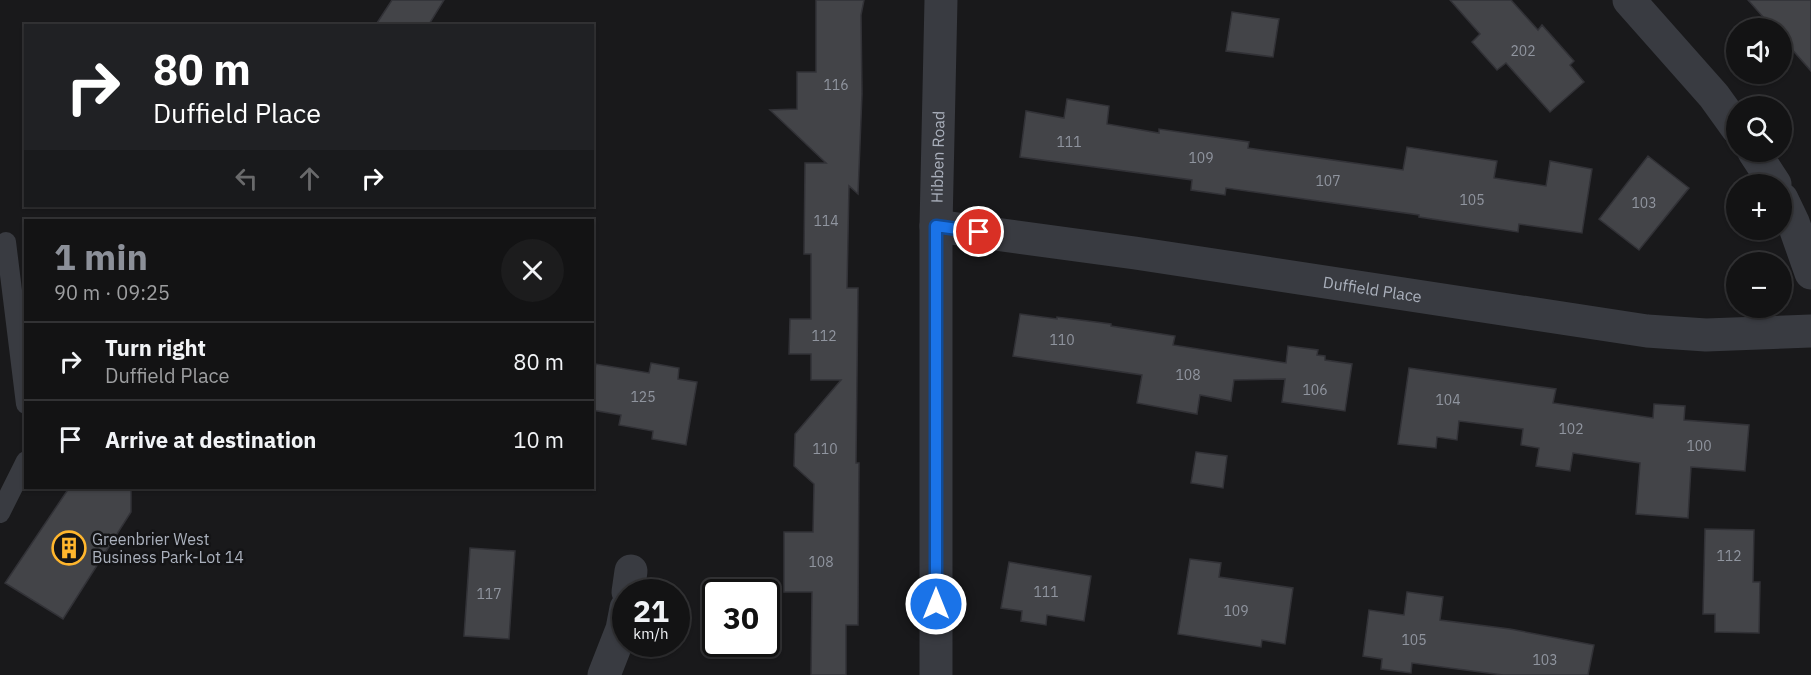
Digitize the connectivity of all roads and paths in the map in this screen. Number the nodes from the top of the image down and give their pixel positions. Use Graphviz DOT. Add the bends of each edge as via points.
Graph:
graph roads {
  1 [pos="941,0"];
  2 [pos="1629,0"];
  3 [pos="1726,113"];
  4 [pos="1762,162"];
  5 [pos="1771,174"];
  6 [pos="1792,220"];
  7 [pos="936,226"];
  8 [pos="0,248"];
  9 [pos="1811,273"];
  10 [pos="1811,331"];
  11 [pos="24,388"];
  12 [pos="24,465"];
  13 [pos="0,513"];
  14 [pos="612,655"];
  15 [pos="604,675"];
  16 [pos="936,675"];
  1 -- 7 [label="street, Hibben Road"];
  2 -- 3 [label="street"];
  4 -- 5 [label="street"];
  6 -- 9 [label="street"];
  7 -- 10 [label="street, Duffield Place" via="1647,331 1706,335"];
  7 -- 16 [label="street, Hibben Road"];
  8 -- 11 [label="lane" via="6,242"];
  12 -- 13 [label="lane"];
  14 -- 15 [label="street"];
}
